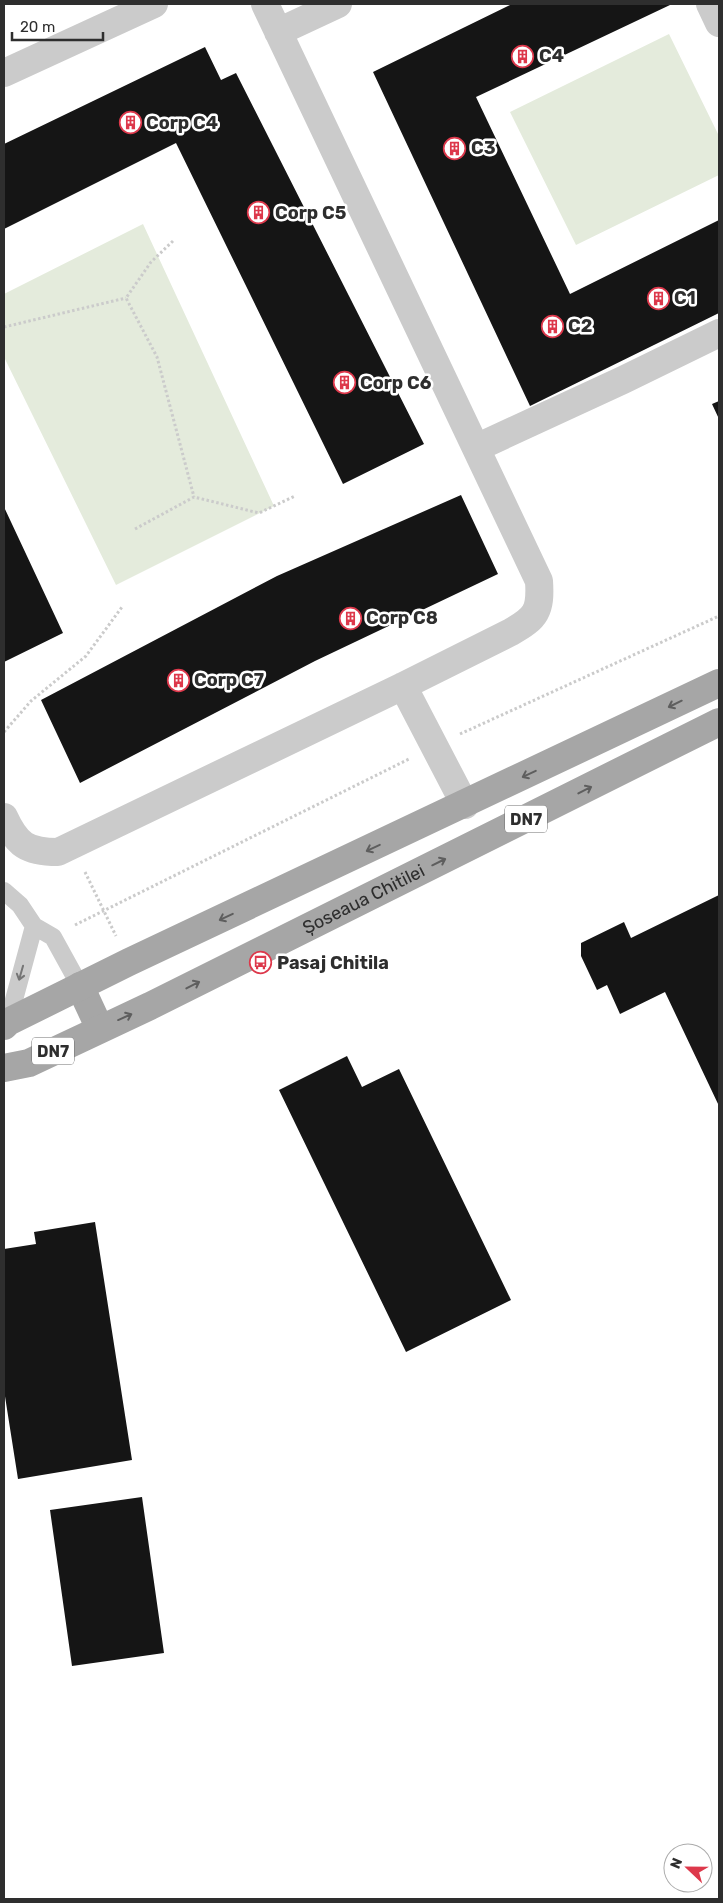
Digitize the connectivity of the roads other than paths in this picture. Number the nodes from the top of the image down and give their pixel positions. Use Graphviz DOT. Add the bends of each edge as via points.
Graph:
graph roads {
  1 [pos="154,4"];
  2 [pos="265,4"];
  3 [pos="338,4"];
  4 [pos="710,4"];
  5 [pos="719,23"];
  6 [pos="278,32"];
  7 [pos="4,73"];
  8 [pos="719,334"];
  9 [pos="476,448"];
  10 [pos="719,683"];
  11 [pos="404,686"];
  12 [pos="719,722"];
  13 [pos="465,804"];
  14 [pos="4,817"];
  15 [pos="4,891"];
  16 [pos="34,926"];
  17 [pos="80,986"];
  18 [pos="6,1024"];
  19 [pos="100,1028"];
  20 [pos="4,1068"];
  1 -- 7 [label="street"];
  2 -- 6 [label="street"];
  3 -- 6 [label="street"];
  4 -- 5 [label="street"];
  6 -- 9 [label="street"];
  8 -- 9 [label="street"];
  9 -- 11 [label="street" via="539,581 538,612 511,632"];
  10 -- 13 [label="main road, DN7, one-way"];
  11 -- 13 [label="street"];
  11 -- 14 [label="street" via="58,852 38,852 21,844"];
  19 -- 12 [label="main road, Șoseaua Chitilei / DN7, one-way"];
  13 -- 17 [label="main road, DN7, one-way"];
  15 -- 16 [label="lane" via="20,905"];
  16 -- 17 [label="lane" via="53,936"];
  16 -- 18 [label="lane, one-way"];
  17 -- 18 [label="main road, DN7"];
  17 -- 19 [label="main road"];
  19 -- 20 [label="main road, Șoseaua Chitilei / DN7" via="28,1063"];
}
